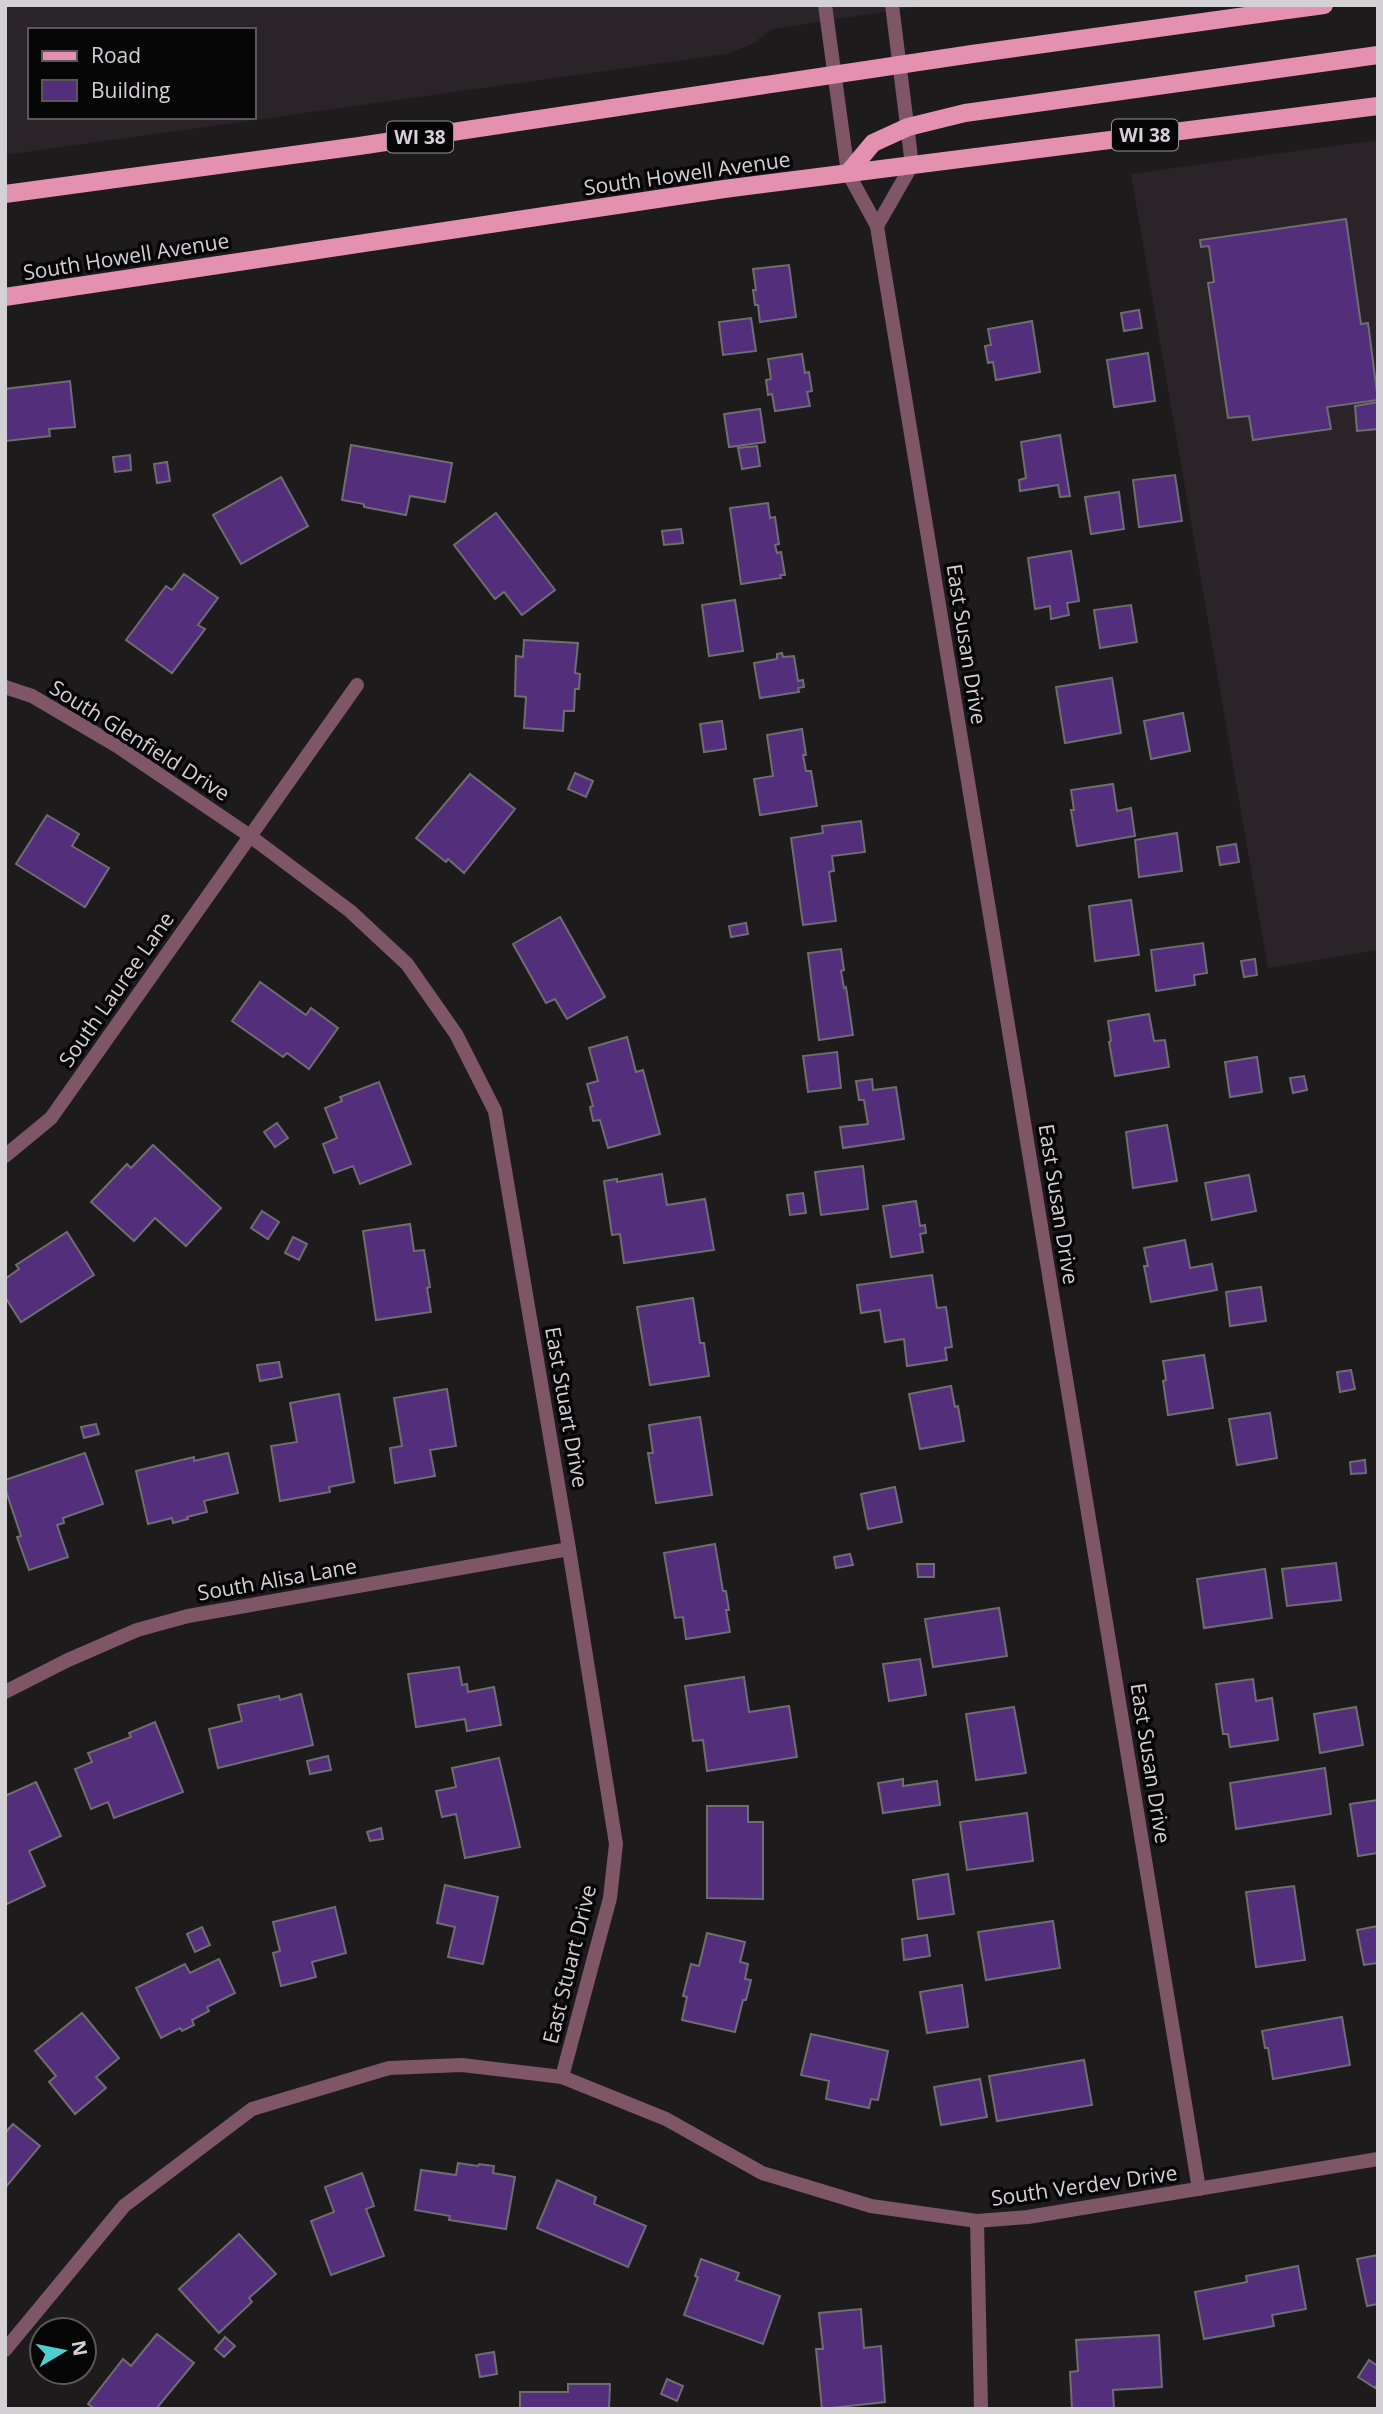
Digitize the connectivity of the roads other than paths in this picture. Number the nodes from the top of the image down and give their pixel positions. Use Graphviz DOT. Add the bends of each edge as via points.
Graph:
graph roads {
  1 [pos="825,5"];
  2 [pos="892,5"];
  3 [pos="1324,5"];
  4 [pos="1378,55"];
  5 [pos="899,65"];
  6 [pos="835,75"];
  7 [pos="1378,106"];
  8 [pos="908,127"];
  9 [pos="912,165"];
  10 [pos="848,173"];
  11 [pos="5,194"];
  12 [pos="877,226"];
  13 [pos="5,297"];
  14 [pos="358,685"];
  15 [pos="5,687"];
  16 [pos="250,836"];
  17 [pos="5,1156"];
  18 [pos="569,1549"];
  19 [pos="5,1692"];
  20 [pos="562,2077"];
  21 [pos="1378,2159"];
  22 [pos="1199,2189"];
  23 [pos="977,2221"];
  24 [pos="5,2350"];
  25 [pos="981,2409"];
  1 -- 6 [label="street"];
  2 -- 5 [label="street"];
  3 -- 5 [label="main road, WI 38"];
  4 -- 8 [label="main road" via="983,110"];
  5 -- 6 [label="main road, WI 38"];
  5 -- 8 [label="street"];
  6 -- 10 [label="street"];
  6 -- 11 [label="main road, WI 38"];
  7 -- 9 [label="main road, South Howell Avenue / WI 38"];
  8 -- 9 [label="street"];
  8 -- 10 [label="main road" via="873,143"];
  9 -- 10 [label="main road, South Howell Avenue / WI 38"];
  9 -- 12 [label="street"];
  10 -- 12 [label="street, East Susan Drive"];
  10 -- 13 [label="main road, South Howell Avenue / WI 38"];
  12 -- 22 [label="street, East Susan Drive"];
  14 -- 16 [label="street, South Lauree Lane"];
  15 -- 16 [label="street, South Glenfield Drive" via="32,696 117,746"];
  16 -- 17 [label="street, South Lauree Lane" via="51,1118"];
  16 -- 18 [label="street, East Stuart Drive" via="351,911 407,964 457,1034 495,1111"];
  18 -- 19 [label="street, South Alisa Lane" via="188,1616 137,1630"];
  18 -- 20 [label="street, East Stuart Drive" via="616,1844 610,1898"];
  20 -- 23 [label="street, South Verdev Drive" via="666,2119 762,2173 871,2206"];
  20 -- 24 [label="street, South Verdev Drive" via="462,2066 390,2068 252,2109 124,2206"];
  21 -- 22 [label="street, South Verdev Drive"];
  22 -- 23 [label="street, South Verdev Drive"];
  23 -- 25 [label="street"];
}
